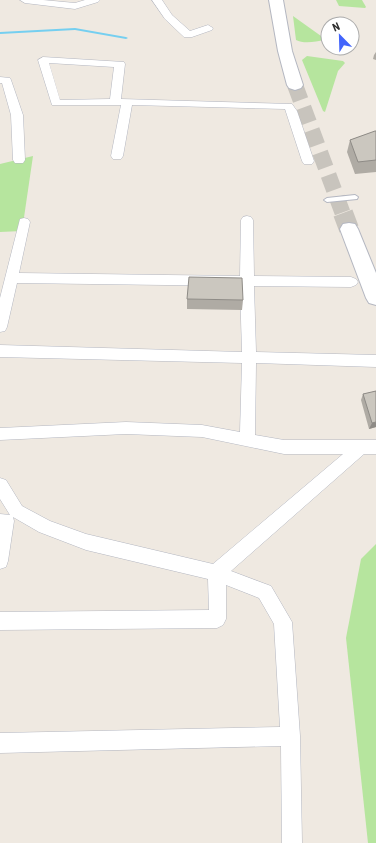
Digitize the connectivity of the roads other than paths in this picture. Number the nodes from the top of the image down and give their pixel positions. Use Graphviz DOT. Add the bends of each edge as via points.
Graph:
graph roads {
  1 [pos="25,0"];
  2 [pos="95,0"];
  3 [pos="157,0"];
  4 [pos="276,0"];
  5 [pos="208,28"];
  6 [pos="0,80"];
  7 [pos="295,84"];
  8 [pos="115,102"];
  9 [pos="127,102"];
  10 [pos="117,156"];
  11 [pos="19,160"];
  12 [pos="308,161"];
  13 [pos="355,197"];
  14 [pos="327,200"];
  15 [pos="247,220"];
  16 [pos="24,222"];
  17 [pos="349,229"];
  18 [pos="11,278"];
  19 [pos="246,281"];
  20 [pos="351,282"];
  21 [pos="376,298"];
  22 [pos="0,327"];
  23 [pos="0,351"];
  24 [pos="249,357"];
  25 [pos="376,361"];
  26 [pos="0,434"];
  27 [pos="247,439"];
  28 [pos="369,447"];
  29 [pos="0,485"];
  30 [pos="0,521"];
  31 [pos="0,561"];
  32 [pos="216,573"];
  33 [pos="0,621"];
  34 [pos="290,736"];
  35 [pos="0,743"];
  36 [pos="292,843"];
  1 -- 2 [label="street" via="75,6"];
  3 -- 5 [label="street" via="168,17 188,35"];
  4 -- 7 [label="main road"];
  6 -- 11 [label="street" via="6,80 17,115"];
  8 -- 9 [label="street" via="120,64 43,60 56,103"];
  9 -- 10 [label="street"];
  9 -- 12 [label="street" via="288,106 292,111"];
  13 -- 14 [label="lane"];
  15 -- 19 [label="street"];
  16 -- 18 [label="street"];
  17 -- 21 [label="main road"];
  18 -- 19 [label="street"];
  18 -- 22 [label="street"];
  19 -- 20 [label="street"];
  19 -- 24 [label="street"];
  23 -- 24 [label="street"];
  24 -- 25 [label="street"];
  24 -- 27 [label="street"];
  26 -- 27 [label="street" via="126,428 202,431"];
  27 -- 28 [label="street" via="284,447"];
  28 -- 32 [label="street"];
  29 -- 32 [label="street" via="16,511 45,528 86,542"];
  30 -- 31 [label="street" via="6,521"];
  32 -- 33 [label="street" via="217,619"];
  32 -- 34 [label="street" via="265,592 283,622"];
  34 -- 35 [label="street"];
  34 -- 36 [label="street"];
}
